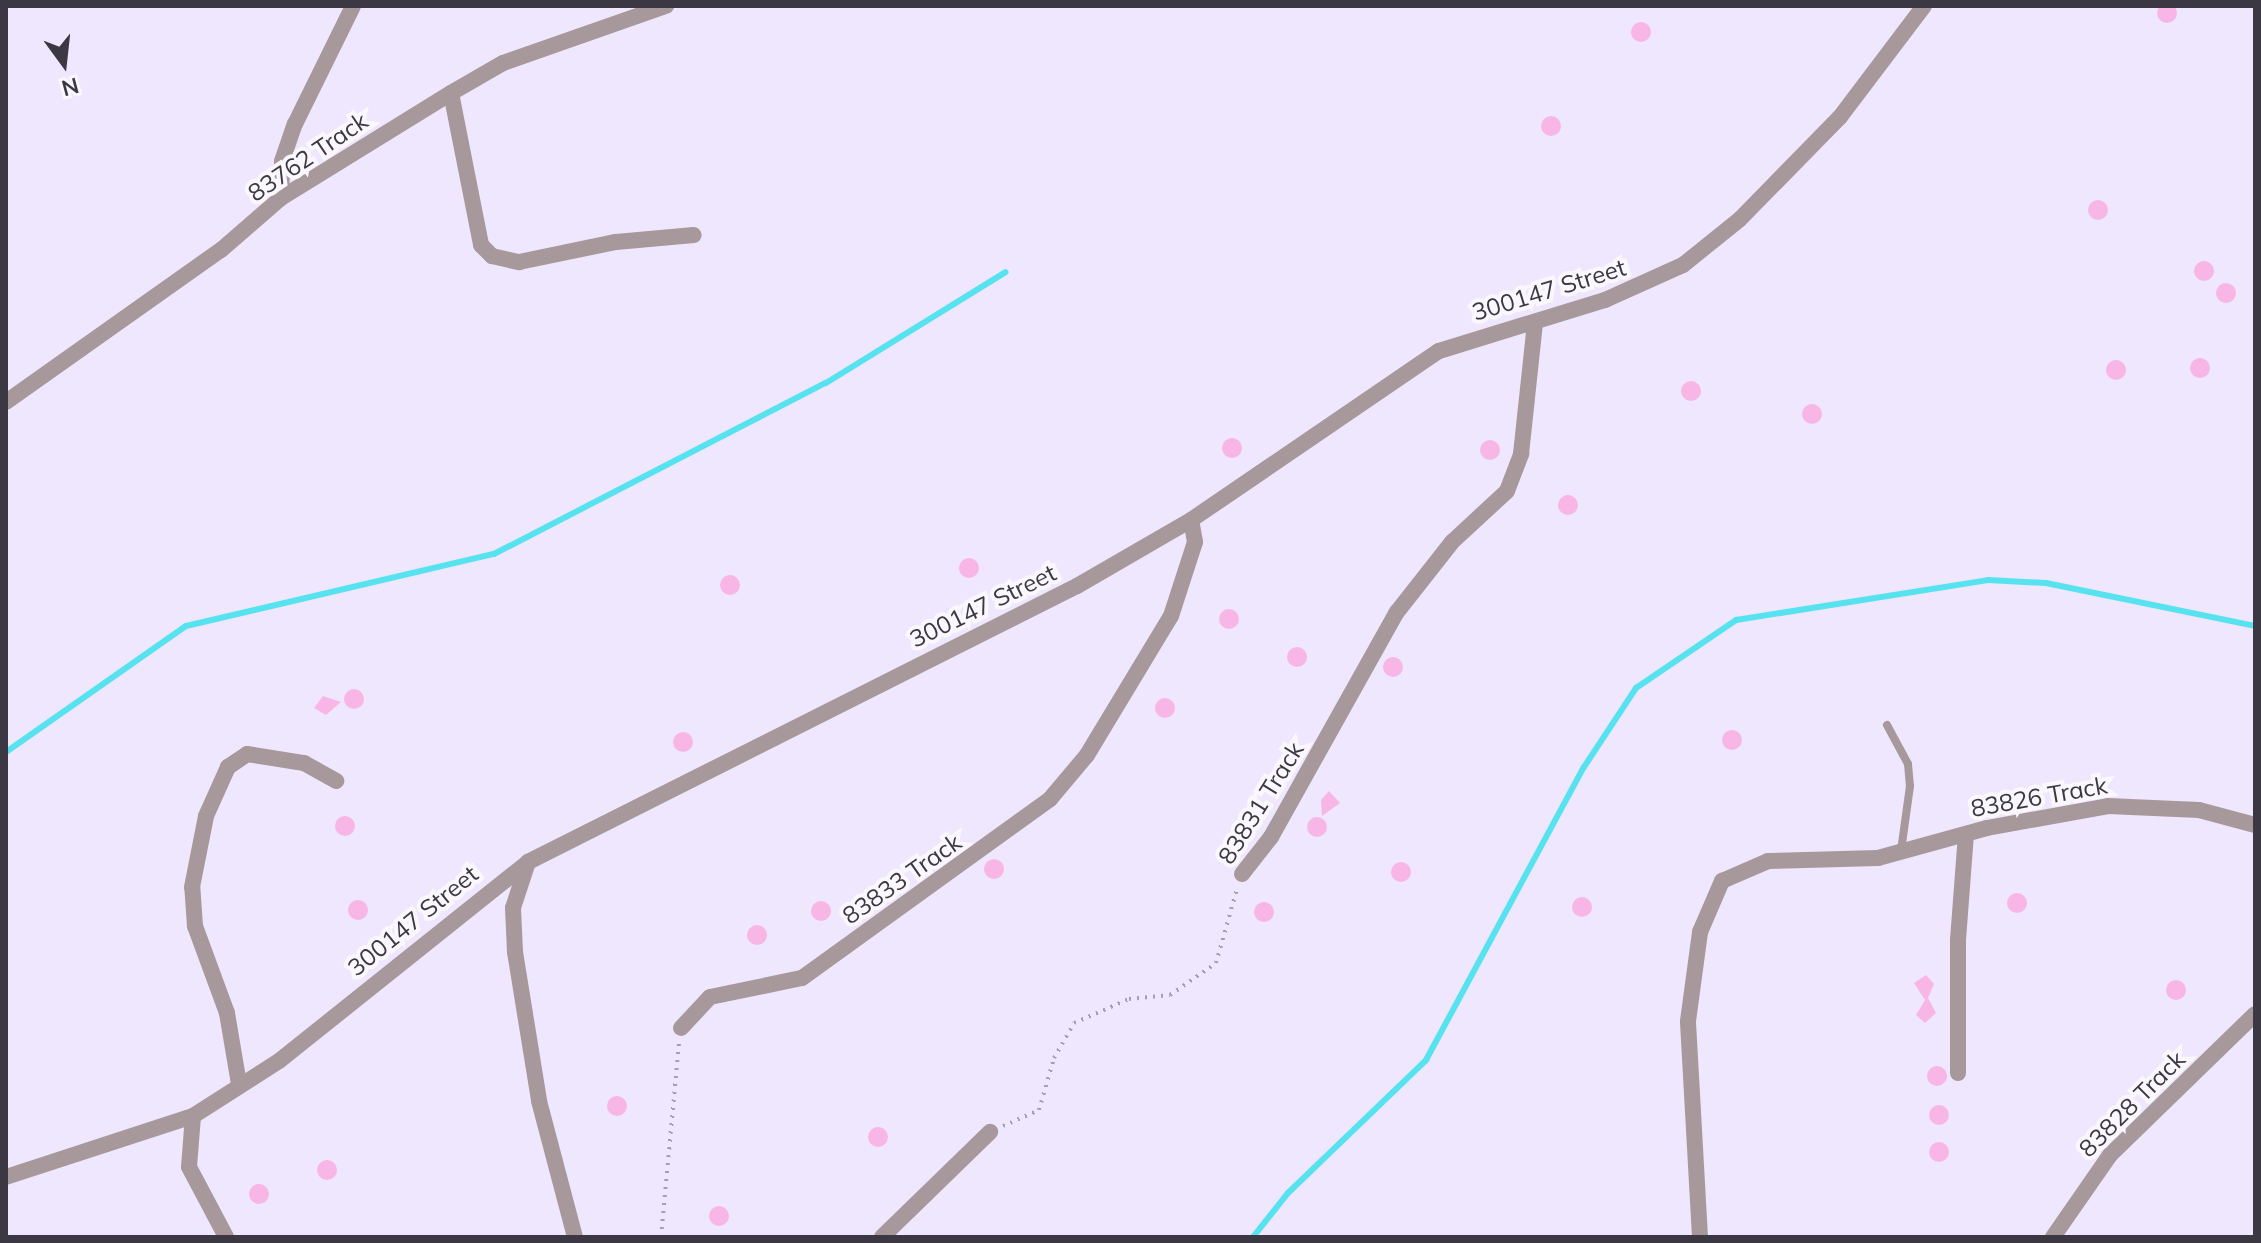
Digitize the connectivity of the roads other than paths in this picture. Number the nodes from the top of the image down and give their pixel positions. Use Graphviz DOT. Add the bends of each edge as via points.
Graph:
graph roads {
  1 [pos="353,6"];
  2 [pos="666,6"];
  3 [pos="1924,6"];
  4 [pos="451,93"];
  5 [pos="281,198"];
  6 [pos="694,235"];
  7 [pos="1535,323"];
  8 [pos="6,402"];
  9 [pos="1191,520"];
  10 [pos="1887,725"];
  11 [pos="336,781"];
  12 [pos="2255,825"];
  13 [pos="1966,834"];
  14 [pos="1900,852"];
  15 [pos="528,862"];
  16 [pos="1242,874"];
  17 [pos="2255,1014"];
  18 [pos="681,1028"];
  19 [pos="1958,1073"];
  20 [pos="239,1084"];
  21 [pos="193,1116"];
  22 [pos="990,1132"];
  23 [pos="6,1177"];
  24 [pos="226,1237"];
  25 [pos="575,1237"];
  26 [pos="882,1237"];
  27 [pos="1700,1237"];
  28 [pos="2053,1237"];
  1 -- 5 [label="street" via="295,124 282,161"];
  2 -- 4 [label="street, 83762 Track" via="503,63"];
  3 -- 7 [label="street, 300147 Street" via="1840,117 1706,247 1643,287"];
  4 -- 5 [label="street, 83762 Track"];
  4 -- 6 [label="street" via="481,245 492,256 532,260 616,242"];
  5 -- 8 [label="street, 83762 Track" via="221,250"];
  7 -- 9 [label="street, 300147 Street" via="1439,351"];
  7 -- 16 [label="street, 83831 Track" via="1521,454 1507,491 1452,542 1397,612 1271,837"];
  9 -- 15 [label="street, 300147 Street" via="1077,586"];
  9 -- 18 [label="street, 83833 Track" via="1195,542 1171,616 1087,755 1050,799 802,978 710,997"];
  10 -- 14 [label="lane" via="1908,764"];
  11 -- 20 [label="street" via="304,763 247,754 228,767 206,816 192,887 195,926 227,1013"];
  12 -- 13 [label="street, 83826 Track" via="2199,810 2108,806"];
  13 -- 14 [label="street, 83826 Track"];
  13 -- 19 [label="street" via="1958,940"];
  14 -- 27 [label="street, 83826 Track" via="1750,865 1722,881 1710,898 1692,970 1688,1021"];
  15 -- 20 [label="street, 300147 Street" via="279,1061"];
  15 -- 25 [label="street" via="513,908 515,952 539,1101"];
  17 -- 28 [label="street, 83828 Track" via="2110,1155"];
  20 -- 21 [label="street, 300147 Street"];
  21 -- 23 [label="street, 300147 Street"];
  21 -- 24 [label="street" via="189,1167"];
  22 -- 26 [label="street"];
}
